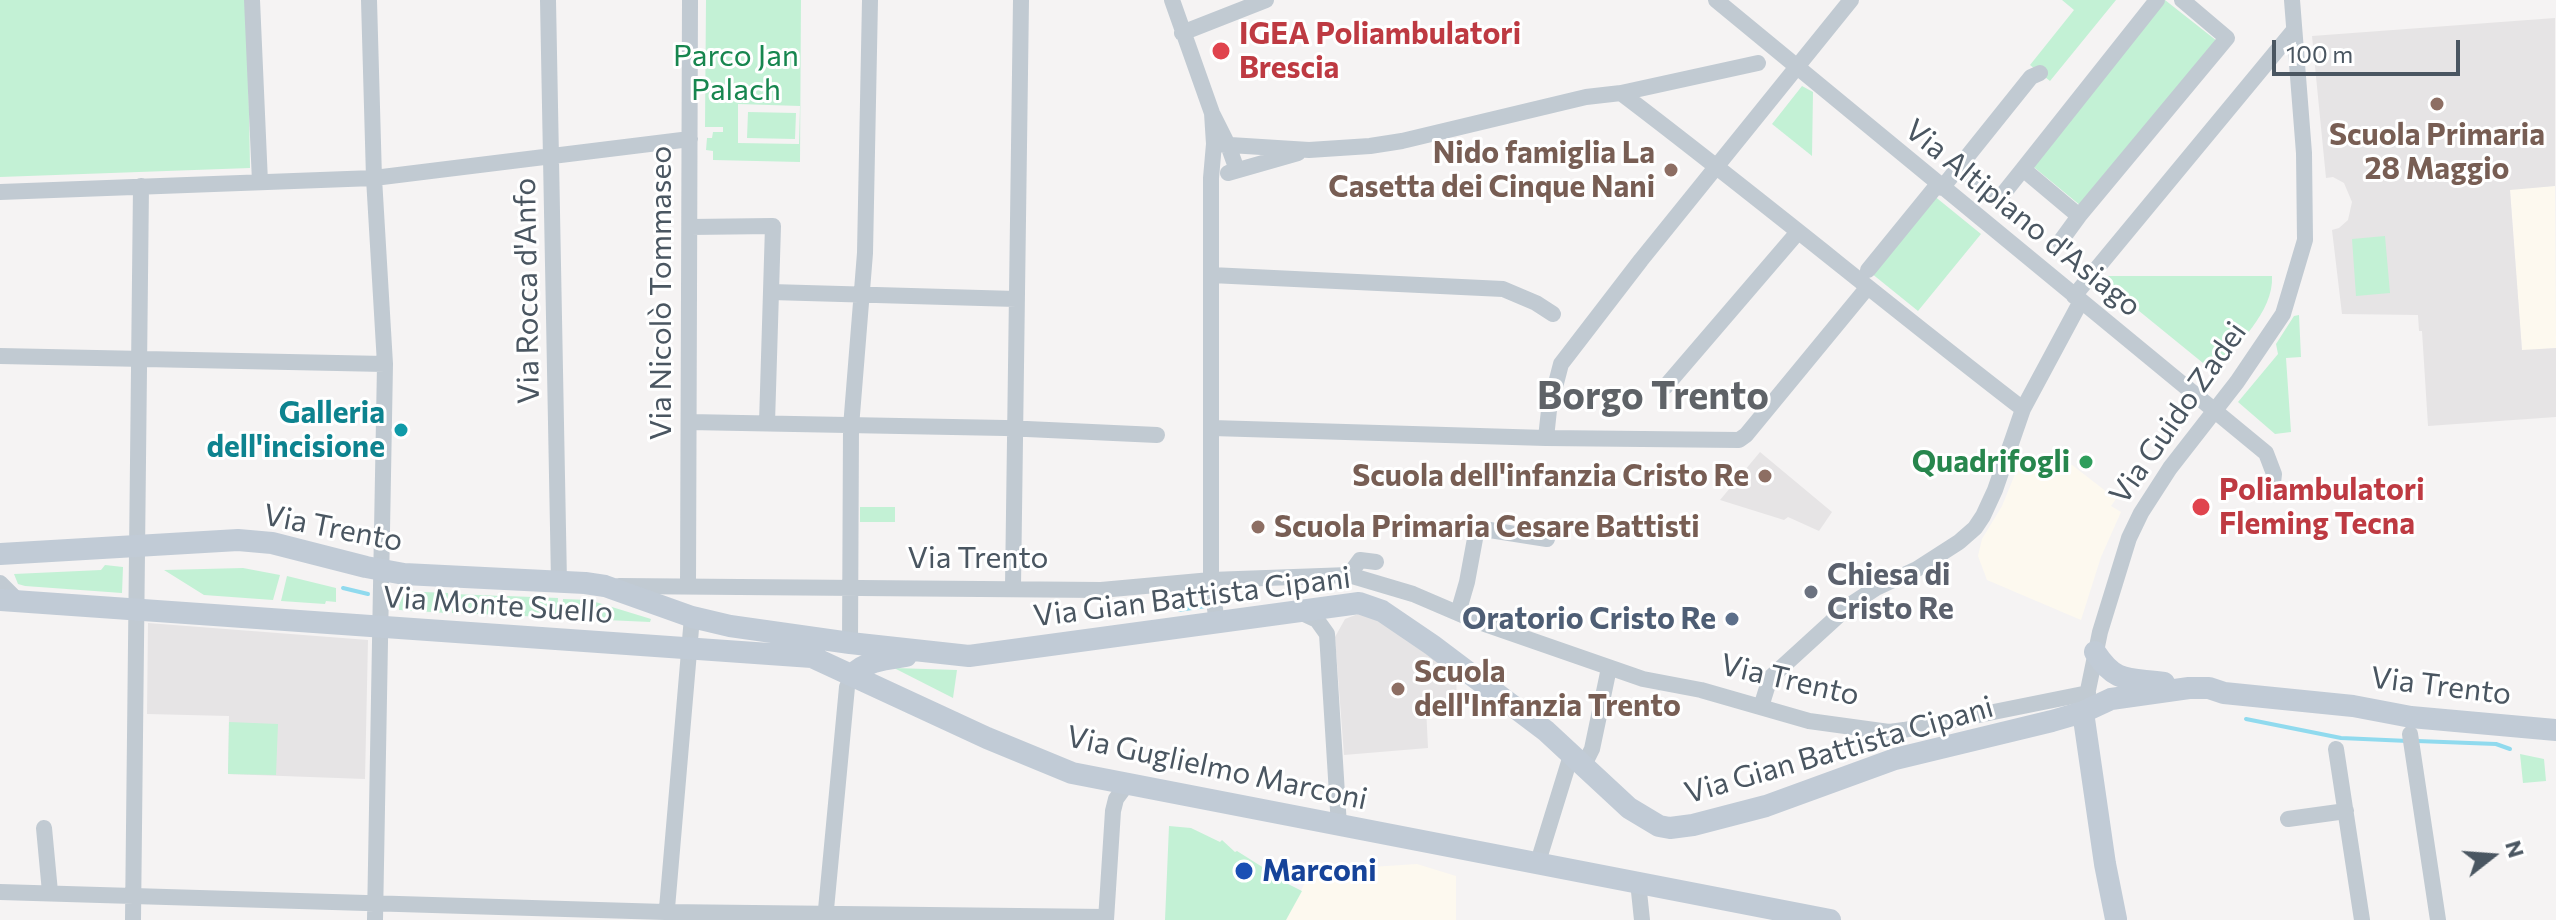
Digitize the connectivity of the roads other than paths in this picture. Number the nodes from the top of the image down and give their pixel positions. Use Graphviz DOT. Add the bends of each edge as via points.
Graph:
graph roads {
  1 [pos="252,0"];
  2 [pos="369,0"];
  3 [pos="548,0"];
  4 [pos="690,0"];
  5 [pos="870,0"];
  6 [pos="1021,0"];
  7 [pos="1164,0"];
  8 [pos="1172,0"];
  9 [pos="1266,0"];
  10 [pos="1716,0"];
  11 [pos="1851,0"];
  12 [pos="2157,0"];
  13 [pos="2182,0"];
  14 [pos="2292,0"];
  15 [pos="1182,33"];
  16 [pos="2295,33"];
  17 [pos="1758,63"];
  18 [pos="1797,69"];
  19 [pos="2040,73"];
  20 [pos="1621,93"];
  21 [pos="690,139"];
  22 [pos="1221,144"];
  23 [pos="1309,150"];
  24 [pos="552,155"];
  25 [pos="1718,166"];
  26 [pos="1959,166"];
  27 [pos="2023,169"];
  28 [pos="1237,170"];
  29 [pos="374,178"];
  30 [pos="1211,178"];
  31 [pos="260,182"];
  32 [pos="141,186"];
  33 [pos="1940,186"];
  34 [pos="0,192"];
  35 [pos="2079,216"];
  36 [pos="690,227"];
  37 [pos="1798,232"];
  38 [pos="2060,242"];
  39 [pos="1868,270"];
  40 [pos="1211,275"];
  41 [pos="1867,288"];
  42 [pos="771,292"];
  43 [pos="862,294"];
  44 [pos="1016,299"];
  45 [pos="2078,299"];
  46 [pos="1553,314"];
  47 [pos="0,356"];
  48 [pos="139,360"];
  49 [pos="385,364"];
  50 [pos="1665,387"];
  51 [pos="2023,409"];
  52 [pos="2214,411"];
  53 [pos="689,422"];
  54 [pos="767,423"];
  55 [pos="851,427"];
  56 [pos="1212,428"];
  57 [pos="1015,429"];
  58 [pos="1157,435"];
  59 [pos="1546,438"];
  60 [pos="2272,491"];
  61 [pos="1549,536"];
  62 [pos="137,545"];
  63 [pos="0,554"];
  64 [pos="1376,562"];
  65 [pos="382,570"];
  66 [pos="1349,575"];
  67 [pos="1211,580"];
  68 [pos="559,581"];
  69 [pos="0,583"];
  70 [pos="605,586"];
  71 [pos="688,586"];
  72 [pos="852,587"];
  73 [pos="1013,587"];
  74 [pos="9,601"];
  75 [pos="136,611"];
  76 [pos="1300,612"];
  77 [pos="681,613"];
  78 [pos="1458,613"];
  79 [pos="1217,623"];
  80 [pos="380,627"];
  81 [pos="840,642"];
  82 [pos="689,649"];
  83 [pos="934,652"];
  84 [pos="2095,652"];
  85 [pos="812,657"];
  86 [pos="1609,668"];
  87 [pos="852,675"];
  88 [pos="2189,688"];
  89 [pos="2224,693"];
  90 [pos="1761,707"];
  91 [pos="2085,711"];
  92 [pos="2556,715"];
  93 [pos="1928,725"];
  94 [pos="2527,726"];
  95 [pos="2556,730"];
  96 [pos="2411,740"];
  97 [pos="1935,748"];
  98 [pos="2336,749"];
  99 [pos="1578,758"];
  100 [pos="1127,784"];
  101 [pos="2346,811"];
  102 [pos="2288,819"];
  103 [pos="1339,826"];
  104 [pos="44,828"];
  105 [pos="1538,862"];
  106 [pos="1638,882"];
  107 [pos="0,892"];
  108 [pos="50,892"];
  109 [pos="133,897"];
  110 [pos="376,902"];
  111 [pos="665,916"];
  112 [pos="825,916"];
  113 [pos="1106,919"];
  114 [pos="133,920"];
  115 [pos="375,920"];
  116 [pos="1642,920"];
  117 [pos="1830,920"];
  118 [pos="2116,920"];
  119 [pos="2362,920"];
  120 [pos="2438,920"];
  1 -- 31 [label="street"];
  2 -- 29 [label="street"];
  3 -- 24 [label="street, Via Rocca d'Anfo"];
  4 -- 21 [label="street, Via Nicolò Tommaseo"];
  5 -- 43 [label="street"];
  6 -- 44 [label="street"];
  7 -- 15 [label="street"];
  8 -- 15 [label="street"];
  9 -- 15 [label="street"];
  10 -- 18 [label="street, Via Altipiano d'Asiago"];
  11 -- 18 [label="street"];
  12 -- 27 [label="street"];
  13 -- 35 [label="street" via="2227,38"];
  14 -- 16 [label="street, Via Guido Zadei"];
  15 -- 22 [label="street"];
  16 -- 45 [label="street"];
  16 -- 52 [label="street, Via Guido Zadei" via="2305,240 2283,314"];
  17 -- 20 [label="street"];
  18 -- 25 [label="street"];
  18 -- 33 [label="street, Via Altipiano d'Asiago"];
  19 -- 26 [label="street" via="2031,77"];
  20 -- 23 [label="street" via="1402,141"];
  20 -- 25 [label="street"];
  21 -- 24 [label="street"];
  21 -- 36 [label="street, Via Nicolò Tommaseo"];
  22 -- 23 [label="street"];
  22 -- 28 [label="street"];
  22 -- 30 [label="street"];
  23 -- 28 [label="street"];
  24 -- 29 [label="street"];
  24 -- 68 [label="street, Via Rocca d'Anfo"];
  25 -- 37 [label="street"];
  25 -- 59 [label="street" via="1561,364"];
  26 -- 27 [label="street" via="1995,198"];
  26 -- 33 [label="street"];
  27 -- 35 [label="street"];
  28 -- 30 [label="street"];
  29 -- 31 [label="street"];
  29 -- 49 [label="street"];
  30 -- 40 [label="street"];
  31 -- 32 [label="street"];
  32 -- 34 [label="street"];
  32 -- 48 [label="street"];
  33 -- 39 [label="street"];
  33 -- 45 [label="street, Via Altipiano d'Asiago"];
  35 -- 38 [label="street"];
  36 -- 42 [label="street" via="773,226"];
  36 -- 53 [label="street, Via Nicolò Tommaseo"];
  37 -- 41 [label="street"];
  37 -- 50 [label="street"];
  40 -- 46 [label="street" via="1503,289"];
  40 -- 56 [label="street"];
  41 -- 51 [label="street"];
  41 -- 59 [label="street" via="1739,440"];
  42 -- 43 [label="street"];
  42 -- 54 [label="street"];
  43 -- 44 [label="street"];
  43 -- 55 [label="street"];
  44 -- 57 [label="street"];
  45 -- 51 [label="street"];
  45 -- 52 [label="street, Via Altipiano d'Asiago"];
  47 -- 48 [label="street"];
  48 -- 49 [label="street"];
  48 -- 62 [label="street"];
  49 -- 65 [label="street"];
  51 -- 90 [label="street" via="1995,490 1975,528 1917,569 1850,605 1770,678"];
  52 -- 60 [label="street, Via Altipiano d'Asiago" via="2266,453 2274,474"];
  52 -- 84 [label="street, Via Guido Zadei" via="2141,513"];
  53 -- 54 [label="street"];
  53 -- 71 [label="street, Via Nicolò Tommaseo"];
  54 -- 55 [label="street"];
  55 -- 57 [label="street"];
  55 -- 72 [label="street"];
  56 -- 59 [label="street"];
  56 -- 67 [label="street"];
  57 -- 58 [label="street"];
  57 -- 73 [label="street"];
  61 -- 78 [label="street" via="1477,528"];
  62 -- 63 [label="main road, Via Trento"];
  62 -- 65 [label="main road, Via Trento" via="255,541"];
  62 -- 75 [label="street"];
  64 -- 66 [label="street, Via Trento" via="1360,560"];
  65 -- 68 [label="main road, Via Trento"];
  65 -- 80 [label="street"];
  66 -- 67 [label="street, Via Trento"];
  66 -- 78 [label="street, Via Trento"];
  67 -- 73 [label="street, Via Trento" via="1129,589"];
  67 -- 79 [label="street"];
  68 -- 70 [label="main road, Via Trento"];
  69 -- 74 [label="street"];
  70 -- 71 [label="street, Via Trento"];
  70 -- 77 [label="main road, Via Trento"];
  71 -- 72 [label="street, Via Trento"];
  72 -- 73 [label="street, Via Trento"];
  72 -- 81 [label="street"];
  74 -- 75 [label="main road, Via Monte Suello"];
  75 -- 80 [label="main road, Via Monte Suello"];
  75 -- 109 [label="street"];
  76 -- 79 [label="main road, Via Gian Battista Cipani"];
  76 -- 99 [label="main road, Via Gian Battista Cipani" via="1359,603 1382,611"];
  76 -- 103 [label="street" via="1317,620 1327,634"];
  77 -- 81 [label="main road"];
  77 -- 82 [label="street"];
  78 -- 86 [label="street, Via Trento"];
  79 -- 83 [label="main road, Via Gian Battista Cipani" via="984,655"];
  80 -- 82 [label="main road, Via Monte Suello"];
  80 -- 110 [label="street"];
  81 -- 83 [label="main road, Via Gian Battista Cipani"];
  81 -- 85 [label="main road" via="847,649"];
  82 -- 85 [label="main road, Via Monte Suello"];
  82 -- 111 [label="street"];
  83 -- 87 [label="main road" via="876,661"];
  84 -- 88 [label="main road, Via Trento" via="2114,676"];
  84 -- 91 [label="street, Via Guido Zadei"];
  85 -- 87 [label="main road, Via Monte Suello"];
  86 -- 90 [label="street, Via Trento"];
  86 -- 99 [label="street" via="1592,749"];
  87 -- 100 [label="main road, Via Guglielmo Marconi" via="1072,773"];
  87 -- 112 [label="street"];
  88 -- 89 [label="main road, Via Trento"];
  88 -- 91 [label="main road, Via Trento" via="2111,699"];
  89 -- 91 [label="main road, Via Trento" via="2098,717"];
  89 -- 94 [label="main road, Via Trento"];
  90 -- 93 [label="street, Via Trento" via="1809,721 1889,732"];
  91 -- 93 [label="street, Via Trento"];
  91 -- 97 [label="main road, Via Gian Battista Cipani"];
  91 -- 118 [label="main road, Via Guido Zadei"];
  92 -- 94 [label="main road"];
  93 -- 97 [label="street"];
  94 -- 95 [label="main road, Via Trento"];
  96 -- 120 [label="street"];
  97 -- 99 [label="main road, Via Gian Battista Cipani" via="1766,806 1670,828 1643,819"];
  98 -- 101 [label="street"];
  99 -- 105 [label="street"];
  100 -- 103 [label="main road, Via Guglielmo Marconi"];
  100 -- 113 [label="street" via="1113,811"];
  101 -- 102 [label="street"];
  101 -- 119 [label="street"];
  103 -- 105 [label="main road, Via Guglielmo Marconi"];
  104 -- 108 [label="street"];
  105 -- 106 [label="main road, Via Guglielmo Marconi"];
  106 -- 116 [label="street"];
  106 -- 117 [label="main road, Via Guglielmo Marconi"];
  107 -- 108 [label="street"];
  108 -- 109 [label="street"];
  109 -- 110 [label="street"];
  109 -- 114 [label="street"];
  110 -- 111 [label="street"];
  110 -- 115 [label="street"];
  111 -- 112 [label="street"];
  112 -- 113 [label="street"];
}
